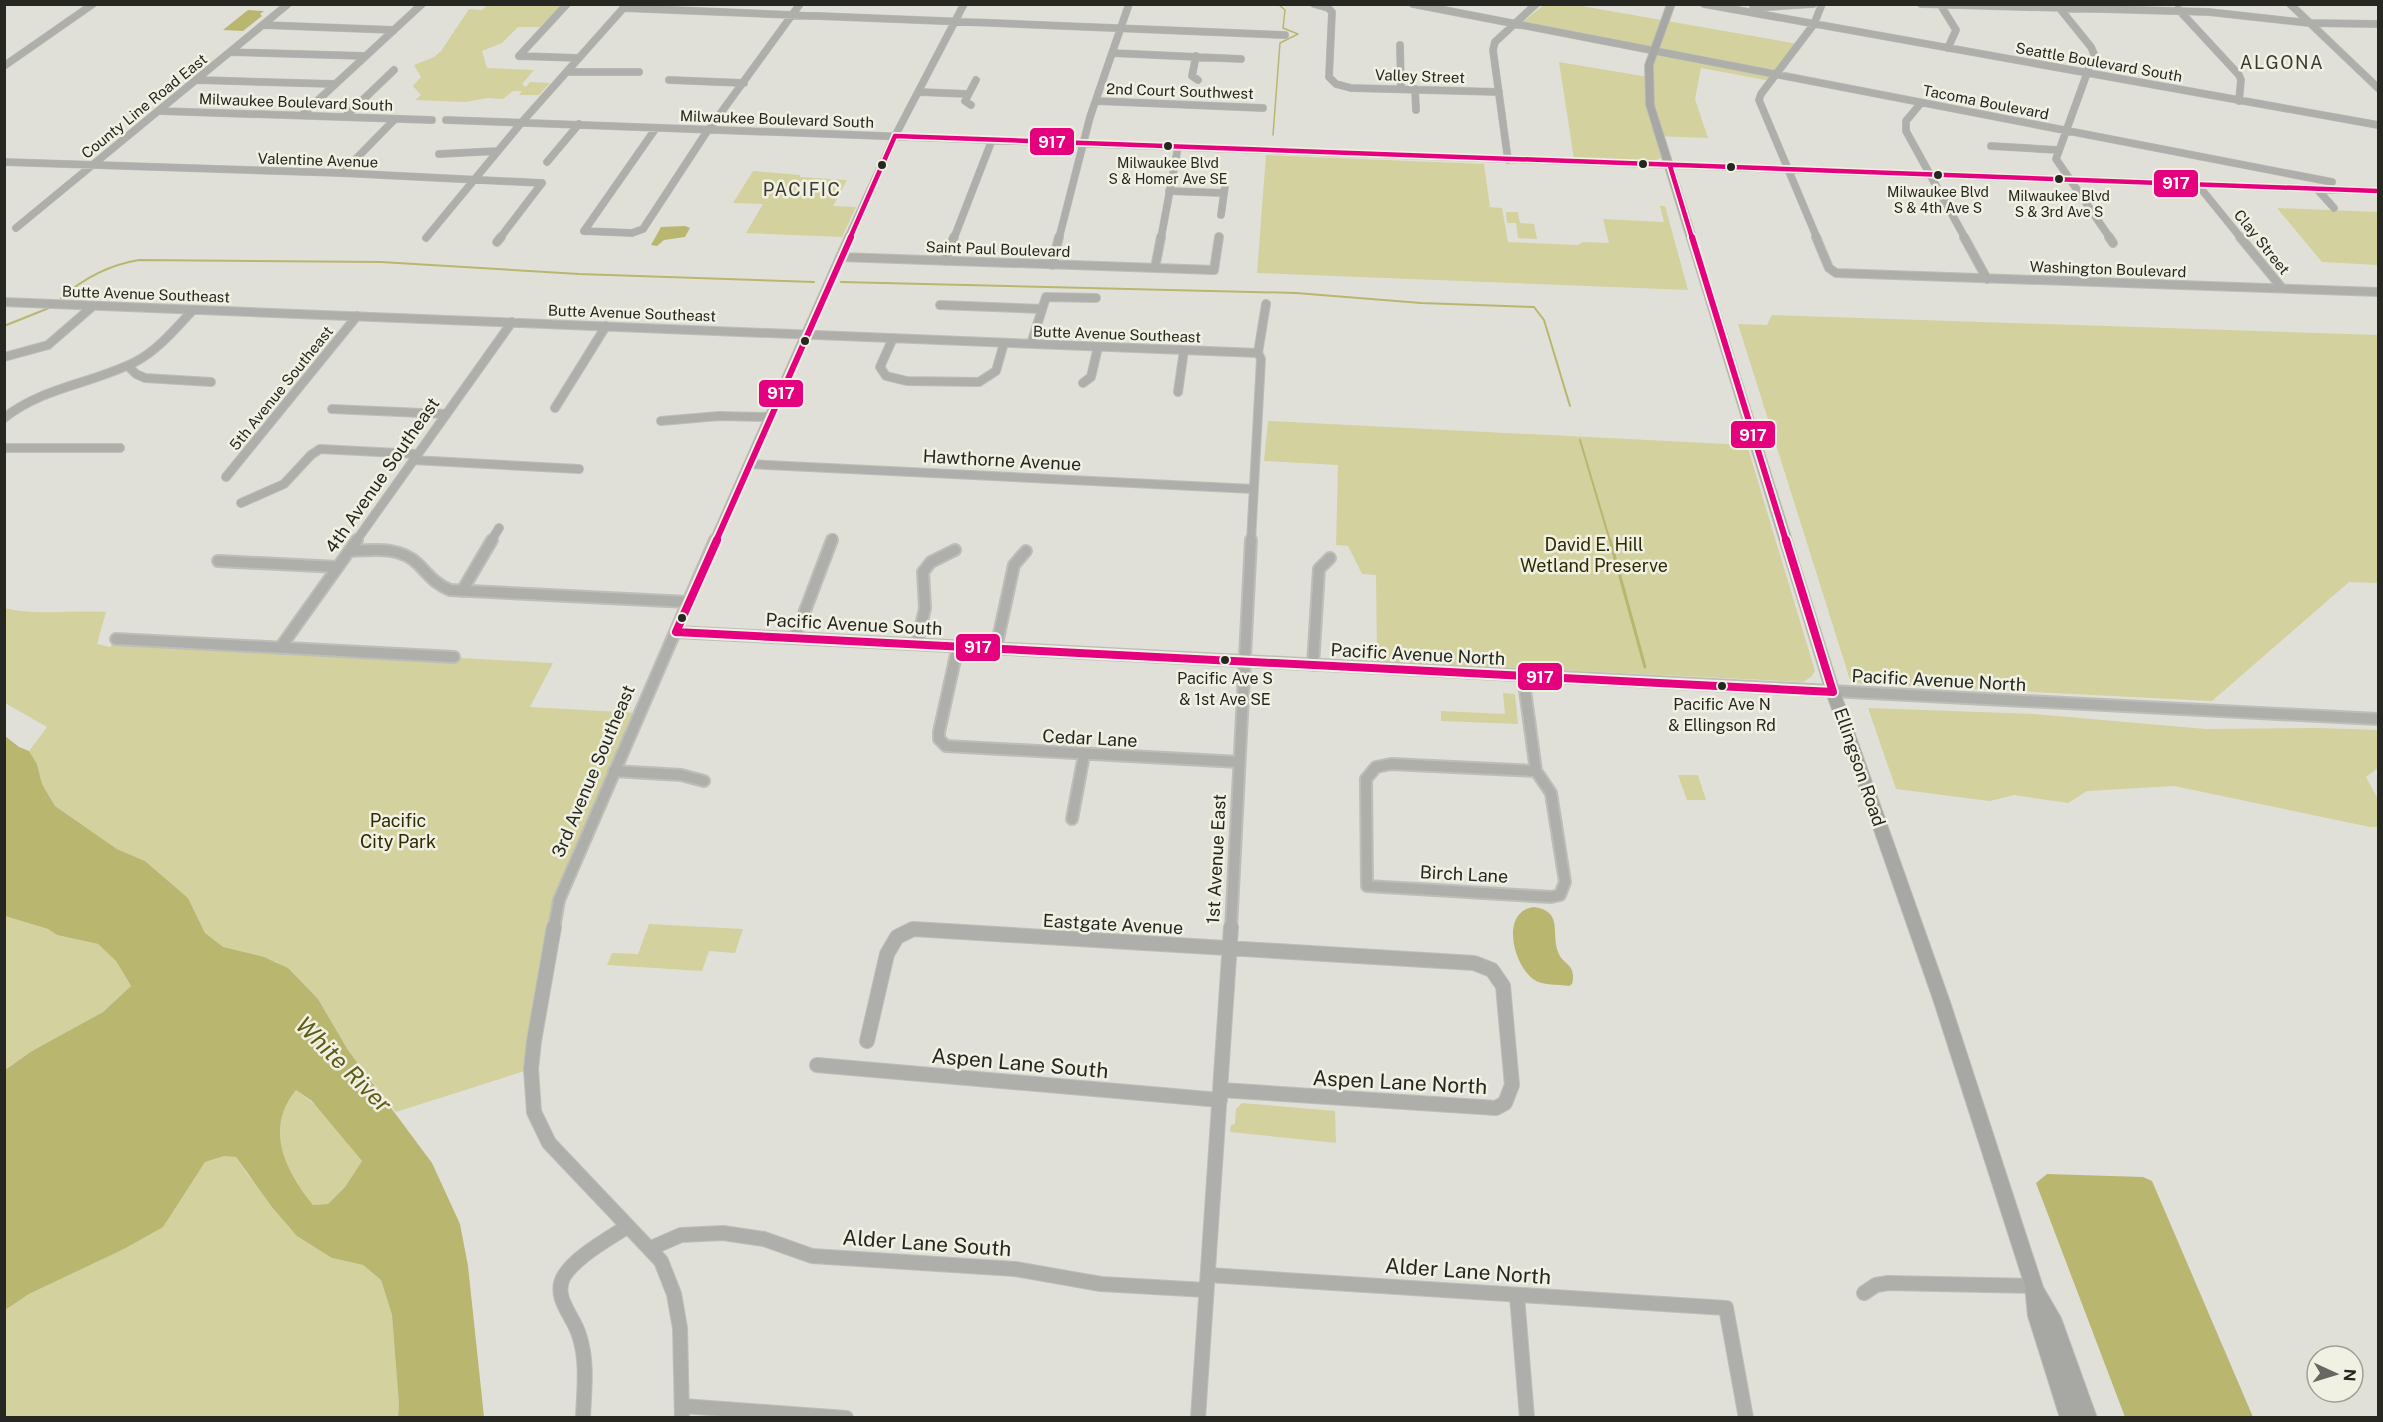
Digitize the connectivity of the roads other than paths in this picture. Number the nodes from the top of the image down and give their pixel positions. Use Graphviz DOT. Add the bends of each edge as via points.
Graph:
graph roads {
  1 [pos="93,4"];
  2 [pos="288,4"];
  3 [pos="409,4"];
  4 [pos="567,4"];
  5 [pos="800,4"];
  6 [pos="964,4"];
  7 [pos="1129,4"];
  8 [pos="1314,4"];
  9 [pos="1413,4"];
  10 [pos="1536,4"];
  11 [pos="1671,4"];
  12 [pos="1704,4"];
  13 [pos="1813,4"];
  14 [pos="1822,4"];
  15 [pos="1921,4"];
  16 [pos="2174,4"];
  17 [pos="2290,4"];
  18 [pos="422,5"];
  19 [pos="1941,5"];
  20 [pos="625,6"];
  21 [pos="1713,6"];
  22 [pos="2059,6"];
  23 [pos="2180,12"];
  24 [pos="794,15"];
  25 [pos="955,21"];
  26 [pos="2309,23"];
  27 [pos="1514,24"];
  28 [pos="1814,24"];
  29 [pos="2379,24"];
  30 [pos="263,25"];
  31 [pos="1121,28"];
  32 [pos="394,30"];
  33 [pos="1285,35"];
  34 [pos="1400,45"];
  35 [pos="1948,48"];
  36 [pos="1653,51"];
  37 [pos="231,52"];
  38 [pos="1112,53"];
  39 [pos="366,56"];
  40 [pos="1196,56"];
  41 [pos="579,58"];
  42 [pos="1241,58"];
  43 [pos="4,66"];
  44 [pos="394,70"];
  45 [pos="567,72"];
  46 [pos="639,72"];
  47 [pos="1776,74"];
  48 [pos="2087,74"];
  49 [pos="197,80"];
  50 [pos="669,80"];
  51 [pos="976,80"];
  52 [pos="1198,80"];
  53 [pos="744,83"];
  54 [pos="335,84"];
  55 [pos="2379,88"];
  56 [pos="1401,89"];
  57 [pos="1415,89"];
  58 [pos="919,92"];
  59 [pos="1499,92"];
  60 [pos="968,94"];
  61 [pos="1096,101"];
  62 [pos="2239,101"];
  63 [pos="1921,103"];
  64 [pos="971,105"];
  65 [pos="1263,108"];
  66 [pos="160,111"];
  67 [pos="1416,111"];
  68 [pos="302,115"];
  69 [pos="346,116"];
  70 [pos="395,119"];
  71 [pos="522,122"];
  72 [pos="579,124"];
  73 [pos="2379,125"];
  74 [pos="656,128"];
  75 [pos="708,130"];
  76 [pos="2066,131"];
  77 [pos="895,136"];
  78 [pos="992,140"];
  79 [pos="1083,144"];
  80 [pos="1991,146"];
  81 [pos="1178,147"];
  82 [pos="2058,150"];
  83 [pos="498,152"];
  84 [pos="439,154"];
  85 [pos="1508,160"];
  86 [pos="4,162"];
  87 [pos="547,162"];
  88 [pos="93,165"];
  89 [pos="1670,166"];
  90 [pos="1787,171"];
  91 [pos="481,172"];
  92 [pos="342,173"];
  93 [pos="1928,175"];
  94 [pos="452,179"];
  95 [pos="2314,179"];
  96 [pos="475,180"];
  97 [pos="2069,180"];
  98 [pos="2332,182"];
  99 [pos="2198,185"];
  100 [pos="2319,189"];
  101 [pos="1169,191"];
  102 [pos="2379,191"];
  103 [pos="2334,208"];
  104 [pos="1221,215"];
  105 [pos="16,228"];
  106 [pos="1219,236"];
  107 [pos="426,238"];
  108 [pos="497,242"];
  109 [pos="2113,243"];
  110 [pos="840,257"];
  111 [pos="945,261"];
  112 [pos="1052,264"];
  113 [pos="1155,268"];
  114 [pos="1987,279"];
  115 [pos="2282,288"];
  116 [pos="2379,292"];
  117 [pos="1096,298"];
  118 [pos="4,302"];
  119 [pos="1266,304"];
  120 [pos="940,305"];
  121 [pos="93,306"];
  122 [pos="1042,309"];
  123 [pos="193,310"];
  124 [pos="357,316"];
  125 [pos="512,322"];
  126 [pos="606,326"];
  127 [pos="807,334"];
  128 [pos="893,338"];
  129 [pos="1004,343"];
  130 [pos="1030,344"];
  131 [pos="1098,347"];
  132 [pos="1184,350"];
  133 [pos="1258,353"];
  134 [pos="4,357"];
  135 [pos="128,366"];
  136 [pos="211,382"];
  137 [pos="1083,383"];
  138 [pos="1178,392"];
  139 [pos="555,408"];
  140 [pos="332,409"];
  141 [pos="445,414"];
  142 [pos="770,417"];
  143 [pos="4,418"];
  144 [pos="661,421"];
  145 [pos="4,448"];
  146 [pos="120,448"];
  147 [pos="415,457"];
  148 [pos="749,464"];
  149 [pos="579,469"];
  150 [pos="226,477"];
  151 [pos="1253,489"];
  152 [pos="241,503"];
  153 [pos="499,528"];
  154 [pos="833,538"];
  155 [pos="955,549"];
  156 [pos="350,551"];
  157 [pos="1026,551"];
  158 [pos="1330,558"];
  159 [pos="218,561"];
  160 [pos="338,567"];
  161 [pos="462,591"];
  162 [pos="688,602"];
  163 [pos="676,632"];
  164 [pos="795,637"];
  165 [pos="116,639"];
  166 [pos="917,644"];
  167 [pos="958,646"];
  168 [pos="280,648"];
  169 [pos="996,648"];
  170 [pos="454,657"];
  171 [pos="1246,662"];
  172 [pos="1313,665"];
  173 [pos="1523,676"];
  174 [pos="1833,692"];
  175 [pos="2379,719"];
  176 [pos="1084,754"];
  177 [pos="1239,762"];
  178 [pos="614,771"];
  179 [pos="1536,771"];
  180 [pos="704,781"];
  181 [pos="1072,819"];
  182 [pos="1230,949"];
  183 [pos="1489,968"];
  184 [pos="867,1041"];
  185 [pos="817,1065"];
  186 [pos="1220,1095"];
  187 [pos="628,1226"];
  188 [pos="651,1248"];
  189 [pos="1208,1275"];
  190 [pos="2034,1286"];
  191 [pos="1206,1290"];
  192 [pos="1864,1293"];
  193 [pos="1517,1296"];
  194 [pos="682,1412"];
  195 [pos="583,1418"];
  196 [pos="846,1418"];
  197 [pos="1198,1418"];
  198 [pos="1527,1418"];
  199 [pos="1746,1418"];
  200 [pos="2070,1418"];
  201 [pos="2087,1418"];
  1 -- 43 [label="street"];
  2 -- 30 [label="street, County Line Road East"];
  3 -- 18 [label="street"];
  4 -- 41 [label="street" via="519,56"];
  5 -- 24 [label="street"];
  6 -- 25 [label="street, 3rd Avenue Southeast"];
  7 -- 31 [label="street"];
  8 -- 56 [label="street, Valley Street" via="1332,12 1332,82 1341,86"];
  9 -- 27 [label="street, Tacoma Boulevard"];
  10 -- 27 [label="street"];
  11 -- 36 [label="main road, Ellingson Road"];
  12 -- 21 [label="street"];
  13 -- 21 [label="street"];
  14 -- 28 [label="street"];
  15 -- 19 [label="street"];
  16 -- 23 [label="street"];
  17 -- 26 [label="street"];
  18 -- 32 [label="street"];
  19 -- 22 [label="street"];
  19 -- 35 [label="street" via="1956,30"];
  20 -- 24 [label="street"];
  20 -- 41 [label="street"];
  21 -- 28 [label="street, Seattle Boulevard South"];
  22 -- 23 [label="street"];
  22 -- 48 [label="street" via="2093,51"];
  23 -- 26 [label="street"];
  23 -- 62 [label="street" via="2239,75"];
  24 -- 25 [label="street"];
  24 -- 53 [label="street"];
  25 -- 31 [label="street"];
  25 -- 58 [label="street, 3rd Avenue Southeast"];
  26 -- 29 [label="street"];
  26 -- 55 [label="street"];
  27 -- 36 [label="street, Tacoma Boulevard"];
  27 -- 59 [label="street" via="1493,45"];
  28 -- 35 [label="street, Seattle Boulevard South"];
  28 -- 47 [label="street"];
  30 -- 32 [label="street"];
  30 -- 37 [label="street, County Line Road East"];
  31 -- 33 [label="street"];
  31 -- 38 [label="street"];
  32 -- 39 [label="street"];
  34 -- 56 [label="street"];
  35 -- 48 [label="street, Seattle Boulevard South"];
  36 -- 47 [label="street, Tacoma Boulevard"];
  36 -- 89 [label="main road, Ellingson Road" via="1648,70 1650,105"];
  37 -- 39 [label="street"];
  37 -- 49 [label="street, County Line Road East"];
  38 -- 40 [label="street"];
  38 -- 61 [label="street"];
  39 -- 54 [label="street"];
  40 -- 42 [label="street"];
  40 -- 52 [label="street" via="1192,76"];
  41 -- 45 [label="street"];
  44 -- 69 [label="street"];
  45 -- 46 [label="street"];
  45 -- 71 [label="street"];
  47 -- 63 [label="street, Tacoma Boulevard"];
  47 -- 90 [label="street" via="1761,94 1759,104"];
  48 -- 62 [label="street, Seattle Boulevard South"];
  48 -- 76 [label="street"];
  49 -- 54 [label="street"];
  49 -- 66 [label="street, County Line Road East"];
  50 -- 53 [label="street"];
  51 -- 60 [label="street"];
  53 -- 75 [label="street"];
  54 -- 68 [label="street"];
  56 -- 57 [label="street, Valley Street"];
  57 -- 59 [label="street, Valley Street"];
  57 -- 67 [label="street"];
  58 -- 60 [label="street"];
  58 -- 77 [label="street, 3rd Avenue Southeast"];
  59 -- 85 [label="street"];
  60 -- 64 [label="street" via="965,101"];
  61 -- 65 [label="street, 2nd Court Southwest"];
  61 -- 79 [label="street"];
  62 -- 73 [label="street, Seattle Boulevard South"];
  63 -- 76 [label="street, Tacoma Boulevard"];
  63 -- 93 [label="street" via="1904,126"];
  66 -- 68 [label="street, Milwaukee Boulevard South"];
  66 -- 88 [label="street, County Line Road East"];
  68 -- 69 [label="street, Milwaukee Boulevard South"];
  69 -- 70 [label="street, Milwaukee Boulevard South"];
  70 -- 71 [label="street, Milwaukee Boulevard South" via="441,117"];
  70 -- 92 [label="street"];
  71 -- 72 [label="street, Milwaukee Boulevard South"];
  71 -- 83 [label="street"];
  72 -- 74 [label="street, Milwaukee Boulevard South"];
  72 -- 87 [label="street"];
  74 -- 75 [label="street, Milwaukee Boulevard South"];
  74 -- 75 [label="street" via="584,231 643,230"];
  75 -- 77 [label="street, Milwaukee Boulevard South"];
  76 -- 82 [label="street"];
  76 -- 95 [label="street, Tacoma Boulevard"];
  77 -- 78 [label="street, Milwaukee Boulevard South"];
  77 -- 110 [label="street, 3rd Avenue Southeast"];
  78 -- 79 [label="street, Milwaukee Boulevard South"];
  78 -- 111 [label="street"];
  79 -- 81 [label="street, Milwaukee Boulevard South"];
  79 -- 112 [label="street"];
  80 -- 82 [label="street"];
  81 -- 85 [label="street, Milwaukee Boulevard South"];
  81 -- 101 [label="street"];
  82 -- 97 [label="street" via="2058,163"];
  83 -- 84 [label="street"];
  83 -- 91 [label="street"];
  85 -- 89 [label="street, Milwaukee Boulevard South"];
  86 -- 88 [label="street, Valentine Avenue"];
  88 -- 92 [label="street, Valentine Avenue"];
  88 -- 105 [label="street, County Line Road East"];
  89 -- 90 [label="street, Milwaukee Boulevard South"];
  89 -- 174 [label="main road, Ellingson Road"];
  90 -- 93 [label="street"];
  90 -- 114 [label="street, Washington Boulevard" via="1829,268 1836,273"];
  91 -- 94 [label="street"];
  91 -- 96 [label="street"];
  92 -- 94 [label="street, Valentine Avenue"];
  93 -- 97 [label="street"];
  93 -- 114 [label="street"];
  94 -- 96 [label="street, Valentine Avenue"];
  95 -- 98 [label="street, Tacoma Boulevard"];
  95 -- 100 [label="street"];
  96 -- 107 [label="street"];
  96 -- 108 [label="street, Valentine Avenue" via="542,183"];
  97 -- 99 [label="street"];
  97 -- 109 [label="street"];
  99 -- 100 [label="street"];
  99 -- 115 [label="street, Clay Street"];
  100 -- 102 [label="street"];
  100 -- 103 [label="street"];
  101 -- 104 [label="street" via="1224,190"];
  101 -- 113 [label="street"];
  106 -- 113 [label="street, Saint Paul Boulevard" via="1214,270"];
  110 -- 111 [label="street, Saint Paul Boulevard"];
  110 -- 127 [label="street, 3rd Avenue Southeast"];
  111 -- 112 [label="street, Saint Paul Boulevard"];
  112 -- 113 [label="street, Saint Paul Boulevard"];
  114 -- 115 [label="street, Washington Boulevard"];
  115 -- 116 [label="street, Washington Boulevard"];
  117 -- 122 [label="street" via="1046,297"];
  118 -- 121 [label="street, Butte Avenue Southeast"];
  119 -- 133 [label="street, 1st Avenue East"];
  120 -- 122 [label="street"];
  121 -- 123 [label="street, Butte Avenue Southeast"];
  121 -- 134 [label="street" via="51,343"];
  122 -- 130 [label="street"];
  123 -- 124 [label="street, Butte Avenue Southeast"];
  123 -- 135 [label="street" via="154,349"];
  124 -- 125 [label="street, Butte Avenue Southeast"];
  124 -- 150 [label="street, 5th Avenue Southeast"];
  125 -- 126 [label="street, Butte Avenue Southeast"];
  125 -- 141 [label="street, 4th Avenue Southeast"];
  126 -- 127 [label="street, Butte Avenue Southeast"];
  126 -- 139 [label="street"];
  127 -- 128 [label="street, Butte Avenue Southeast"];
  127 -- 142 [label="street, 3rd Avenue Southeast"];
  128 -- 129 [label="street, Butte Avenue Southeast"];
  128 -- 129 [label="street" via="880,367 886,376 972,384 996,371"];
  129 -- 130 [label="street, Butte Avenue Southeast"];
  130 -- 131 [label="street, Butte Avenue Southeast"];
  131 -- 132 [label="street, Butte Avenue Southeast"];
  131 -- 137 [label="street" via="1091,377"];
  132 -- 133 [label="street, Butte Avenue Southeast"];
  132 -- 138 [label="street"];
  133 -- 151 [label="street, 1st Avenue East" via="1261,359"];
  135 -- 136 [label="street" via="145,378"];
  135 -- 143 [label="street" via="36,397"];
  140 -- 141 [label="street"];
  141 -- 147 [label="street, 4th Avenue Southeast"];
  142 -- 144 [label="street"];
  142 -- 148 [label="street, 3rd Avenue Southeast"];
  145 -- 146 [label="street"];
  147 -- 149 [label="street"];
  147 -- 152 [label="street" via="320,449 281,486"];
  147 -- 156 [label="street, 4th Avenue Southeast"];
  148 -- 151 [label="street, Hawthorne Avenue"];
  148 -- 162 [label="street, 3rd Avenue Southeast"];
  151 -- 171 [label="street, 1st Avenue East"];
  153 -- 161 [label="street"];
  154 -- 164 [label="street"];
  155 -- 166 [label="street" via="931,562 922,572 925,608"];
  156 -- 160 [label="street, 4th Avenue Southeast"];
  156 -- 161 [label="street" via="405,555 433,582"];
  157 -- 169 [label="street" via="1014,565"];
  158 -- 172 [label="street" via="1319,569"];
  159 -- 160 [label="street"];
  160 -- 168 [label="street, 4th Avenue Southeast"];
  161 -- 162 [label="street"];
  162 -- 163 [label="street, 3rd Avenue Southeast"];
  163 -- 164 [label="street, Pacific Avenue South"];
  163 -- 178 [label="street, 3rd Avenue Southeast"];
  164 -- 166 [label="street, Pacific Avenue South"];
  165 -- 168 [label="street"];
  166 -- 167 [label="street, Pacific Avenue South"];
  167 -- 169 [label="street, Pacific Avenue South"];
  167 -- 176 [label="street, Cedar Lane" via="939,732 941,743 956,748"];
  168 -- 170 [label="street"];
  169 -- 171 [label="street, Pacific Avenue South"];
  171 -- 172 [label="street, Pacific Avenue North"];
  171 -- 177 [label="street, 1st Avenue East"];
  172 -- 173 [label="street, Pacific Avenue North"];
  173 -- 174 [label="street, Pacific Avenue North"];
  173 -- 179 [label="street"];
  174 -- 175 [label="street, Pacific Avenue North"];
  174 -- 190 [label="main road, Ellingson Road" via="1942,1002"];
  176 -- 177 [label="street, Cedar Lane"];
  176 -- 181 [label="street"];
  177 -- 182 [label="street, 1st Avenue East"];
  178 -- 180 [label="street" via="681,775"];
  178 -- 187 [label="street, 3rd Avenue Southeast" via="559,900 531,1079 534,1112 549,1143"];
  179 -- 179 [label="street, Birch Lane" via="1551,793 1565,882 1560,895 1367,886 1366,779 1374,768 1390,764"];
  182 -- 183 [label="street, Eastgate Avenue" via="1474,963"];
  182 -- 184 [label="street, Eastgate Avenue" via="913,929 897,937 887,954"];
  182 -- 186 [label="street, 1st Avenue East"];
  183 -- 186 [label="street, Aspen Lane North" via="1503,986 1512,1085 1505,1103 1496,1108"];
  185 -- 186 [label="street, Aspen Lane South"];
  186 -- 189 [label="street, 1st Avenue East"];
  187 -- 188 [label="street, 3rd Avenue Southeast"];
  187 -- 195 [label="street" via="569,1271 561,1283 562,1298 579,1332 583,1350"];
  188 -- 191 [label="street, Alder Lane South" via="688,1234 749,1236 812,1256 1015,1269 1101,1284"];
  188 -- 194 [label="street, 3rd Avenue Southeast" via="665,1269 674,1294 681,1335"];
  189 -- 191 [label="street, 1st Avenue East"];
  189 -- 193 [label="street, Alder Lane North"];
  190 -- 192 [label="street" via="1888,1283"];
  190 -- 200 [label="main road, Ellingson Road" via="2037,1316"];
  190 -- 201 [label="main road, Ellingson Road" via="2052,1318"];
  191 -- 197 [label="street, 1st Avenue East"];
  193 -- 198 [label="street"];
  193 -- 199 [label="street, Alder Lane North" via="1726,1308"];
  194 -- 196 [label="street"];
}
